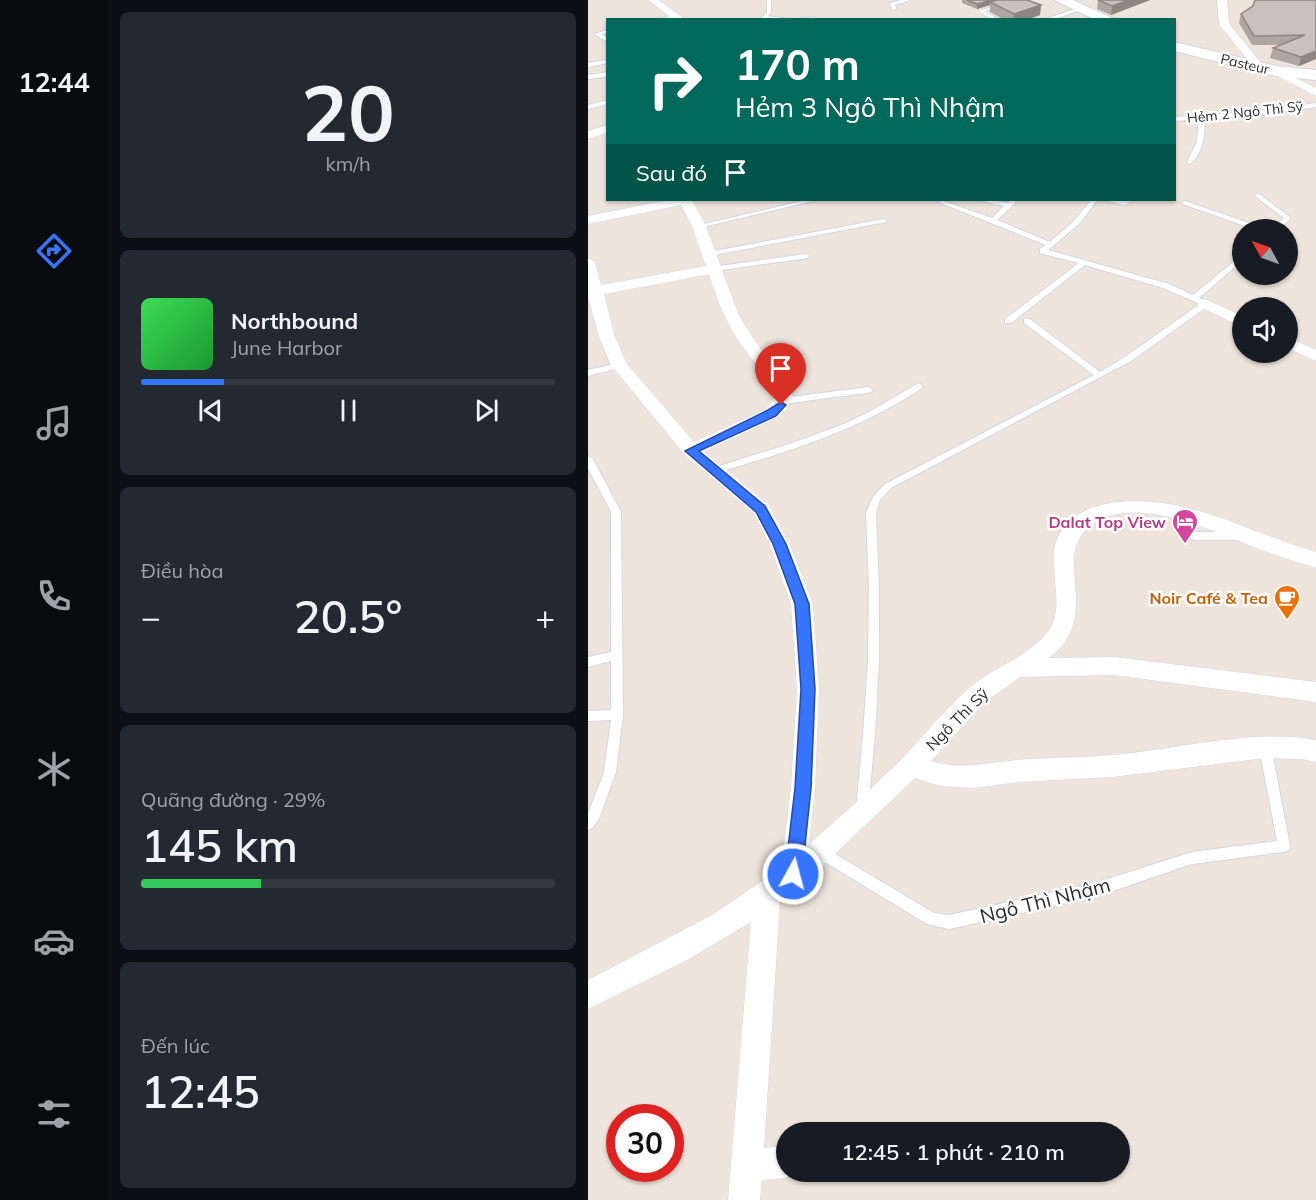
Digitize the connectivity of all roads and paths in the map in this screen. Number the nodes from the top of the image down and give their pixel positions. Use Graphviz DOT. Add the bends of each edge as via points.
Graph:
graph roads {
  1 [pos="653,0"];
  2 [pos="769,0"];
  3 [pos="908,0"];
  4 [pos="1025,0"];
  5 [pos="1222,0"];
  6 [pos="1075,3"];
  7 [pos="894,9"];
  8 [pos="678,18"];
  9 [pos="764,18"];
  10 [pos="994,18"];
  11 [pos="1049,18"];
  12 [pos="1105,18"];
  13 [pos="606,32"];
  14 [pos="606,40"];
  15 [pos="1176,46"];
  16 [pos="606,61"];
  17 [pos="588,65"];
  18 [pos="1259,67"];
  19 [pos="1276,71"];
  20 [pos="606,74"];
  21 [pos="1316,75"];
  22 [pos="588,77"];
  23 [pos="1316,93"];
  24 [pos="606,102"];
  25 [pos="1316,105"];
  26 [pos="588,107"];
  27 [pos="1202,118"];
  28 [pos="1176,119"];
  29 [pos="606,129"];
  30 [pos="588,135"];
  31 [pos="1190,162"];
  32 [pos="1257,195"];
  33 [pos="680,201"];
  34 [pos="686,201"];
  35 [pos="810,201"];
  36 [pos="996,201"];
  37 [pos="1093,201"];
  38 [pos="1113,201"];
  39 [pos="1128,201"];
  40 [pos="941,202"];
  41 [pos="1012,202"];
  42 [pos="1185,203"];
  43 [pos="1232,219"];
  44 [pos="1287,219"];
  45 [pos="588,220"];
  46 [pos="884,221"];
  47 [pos="993,221"];
  48 [pos="699,226"];
  49 [pos="1051,245"];
  50 [pos="806,256"];
  51 [pos="711,261"];
  52 [pos="588,262"];
  53 [pos="1084,263"];
  54 [pos="1232,267"];
  55 [pos="592,291"];
  56 [pos="1199,301"];
  57 [pos="1232,317"];
  58 [pos="1008,321"];
  59 [pos="1027,321"];
  60 [pos="1298,347"];
  61 [pos="1316,356"];
  62 [pos="619,365"];
  63 [pos="588,373"];
  64 [pos="1099,375"];
  65 [pos="920,386"];
  66 [pos="869,390"];
  67 [pos="783,401"];
  68 [pos="691,451"];
  69 [pos="588,459"];
  70 [pos="716,470"];
  71 [pos="1194,536"];
  72 [pos="1247,536"];
  73 [pos="1316,560"];
  74 [pos="616,655"];
  75 [pos="588,662"];
  76 [pos="1020,668"];
  77 [pos="1316,692"];
  78 [pos="617,715"];
  79 [pos="588,716"];
  80 [pos="1265,747"];
  81 [pos="1316,751"];
  82 [pos="911,766"];
  83 [pos="862,812"];
  84 [pos="588,824"];
  85 [pos="820,851"];
  86 [pos="793,874"];
  87 [pos="767,896"];
  88 [pos="588,995"];
  89 [pos="776,1163"];
  90 [pos="748,1165"];
  91 [pos="744,1200"];
  1 -- 8 [label="street"];
  2 -- 9 [label="lane" via="769,12"];
  3 -- 7 [label="lane" via="892,4"];
  4 -- 10 [label="lane" via="980,11"];
  5 -- 18 [label="street" via="1224,24"];
  6 -- 11 [label="lane"];
  6 -- 12 [label="street"];
  13 -- 14 [label="lane" via="597,34"];
  15 -- 18 [label="street, Pasteur"];
  16 -- 17 [label="lane"];
  18 -- 19 [label="street, Pasteur"];
  19 -- 21 [label="street, Pasteur"];
  19 -- 23 [label="street"];
  20 -- 22 [label="lane"];
  24 -- 26 [label="lane"];
  25 -- 27 [label="lane, Hẻm 2 Ngô Thì Sỹ"];
  27 -- 28 [label="lane, Hẻm 2 Ngô Thì Sỹ"];
  27 -- 31 [label="lane" via="1202,138"];
  29 -- 30 [label="street"];
  32 -- 44 [label="lane"];
  33 -- 45 [label="street"];
  34 -- 48 [label="street"];
  35 -- 48 [label="lane"];
  36 -- 41 [label="lane"];
  37 -- 49 [label="lane"];
  38 -- 39 [label="lane"];
  40 -- 47 [label="lane"];
  41 -- 47 [label="lane"];
  42 -- 43 [label="lane"];
  46 -- 51 [label="lane"];
  47 -- 49 [label="lane"];
  48 -- 51 [label="street"];
  49 -- 53 [label="lane" via="1043,251"];
  50 -- 51 [label="lane"];
  51 -- 55 [label="street"];
  51 -- 67 [label="street" via="731,316 781,385"];
  52 -- 55 [label="street"];
  53 -- 56 [label="lane" via="1166,286"];
  53 -- 58 [label="lane"];
  54 -- 56 [label="lane"];
  55 -- 62 [label="street"];
  56 -- 57 [label="street"];
  56 -- 64 [label="lane" via="1128,359"];
  59 -- 64 [label="lane"];
  60 -- 61 [label="street"];
  62 -- 63 [label="lane"];
  62 -- 68 [label="street"];
  64 -- 83 [label="lane" via="888,486 876,499 871,513 876,634"];
  65 -- 70 [label="lane" via="896,403 829,434"];
  66 -- 67 [label="lane"];
  67 -- 68 [label="street" via="772,413"];
  68 -- 70 [label="street"];
  69 -- 74 [label="lane" via="616,512"];
  70 -- 86 [label="street" via="761,509 780,544 802,604 808,689 803,788"];
  71 -- 72 [label="lane"];
  72 -- 73 [label="street, Ngô Thì Sỹ"];
  72 -- 76 [label="street, Ngô Thì Sỹ" via="1212,522 1143,505 1094,513 1076,525 1064,543 1067,618 1056,638"];
  74 -- 75 [label="lane"];
  74 -- 78 [label="lane"];
  76 -- 77 [label="street" via="1114,666"];
  76 -- 82 [label="street, Ngô Thì Sỹ" via="979,693"];
  78 -- 79 [label="lane"];
  78 -- 84 [label="lane" via="610,772"];
  80 -- 81 [label="street"];
  80 -- 82 [label="street" via="1112,766 974,777 940,775"];
  80 -- 85 [label="lane, Ngô Thì Nhậm" via="1284,846 1192,858 1095,890 978,918 949,922 932,919"];
  82 -- 83 [label="street, Ngô Thì Sỹ"];
  83 -- 85 [label="street, Ngô Thì Sỹ"];
  85 -- 86 [label="street, Ngô Thì Sỹ"];
  86 -- 87 [label="street, Ngô Thì Sỹ"];
  87 -- 88 [label="street, Ngô Thì Sỹ" via="724,924"];
  87 -- 90 [label="street"];
  89 -- 90 [label="street"];
  90 -- 91 [label="street"];
}
